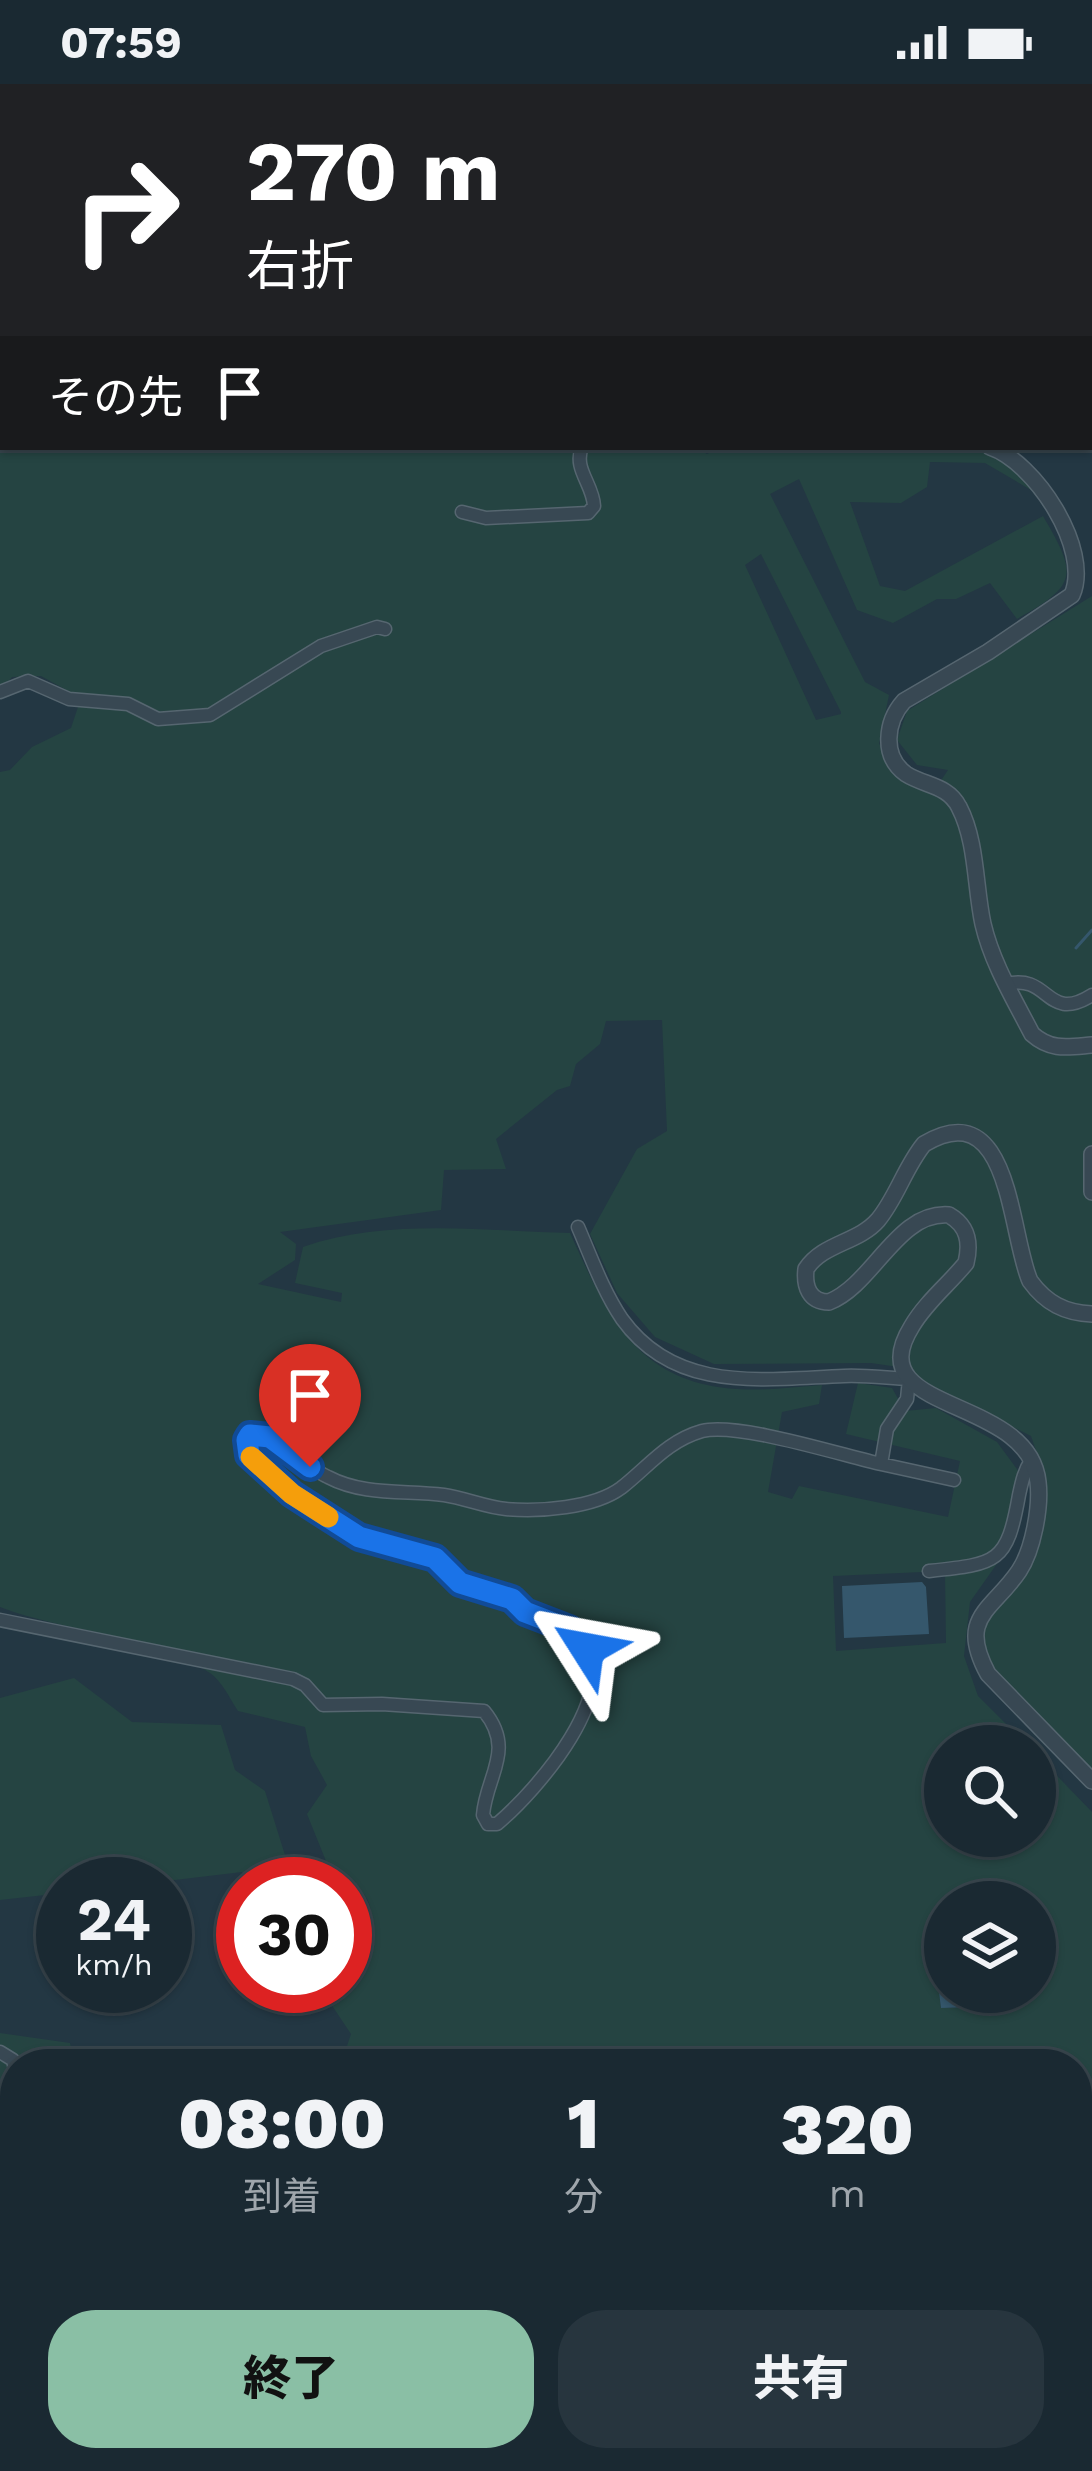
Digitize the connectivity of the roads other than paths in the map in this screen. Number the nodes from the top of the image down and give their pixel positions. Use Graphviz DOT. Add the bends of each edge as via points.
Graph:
graph roads {
  1 [pos="582,450"];
  2 [pos="999,450"];
  3 [pos="462,512"];
  4 [pos="385,629"];
  5 [pos="0,692"];
  6 [pos="1007,984"];
  7 [pos="1092,995"];
  8 [pos="1092,1045"];
  9 [pos="1092,1154"];
  10 [pos="1092,1192"];
  11 [pos="578,1227"];
  12 [pos="1092,1314"];
  13 [pos="909,1379"];
  14 [pos="1032,1458"];
  15 [pos="881,1464"];
  16 [pos="955,1480"];
  17 [pos="929,1571"];
  18 [pos="0,1620"];
  19 [pos="1092,1780"];
  1 -- 3 [label="street" via="579,466 594,496 588,513"];
  2 -- 6 [label="street" via="1035,472 1052,494 1084,558 1081,584 904,701 888,742 908,776 944,790 961,809 984,927"];
  4 -- 5 [label="street" via="321,646 211,715 158,719 28,681"];
  6 -- 7 [label="street" via="1036,984 1054,1004 1068,1006"];
  6 -- 8 [label="street" via="1043,1043"];
  9 -- 10 [label="street"];
  11 -- 13 [label="street" via="620,1316 668,1361 727,1380"];
  12 -- 13 [label="street" via="1057,1306 1030,1281 989,1146 963,1135 937,1137 915,1155 877,1221 812,1259 805,1278 818,1300 837,1299 924,1218 959,1221 966,1263 904,1340"];
  13 -- 14 [label="street" via="925,1395 1012,1433"];
  13 -- 15 [label="street"];
  14 -- 17 [label="street" via="1007,1547 963,1568"];
  14 -- 19 [label="street" via="1038,1505 1025,1558 978,1622 979,1653 988,1674"];
  15 -- 16 [label="street"];
  15 -- 18 [label="street" via="717,1429 673,1444 603,1498 502,1509 358,1488 289,1455 270,1437 250,1435 246,1445 260,1466 359,1537 435,1558 460,1583 512,1599 580,1637 592,1665 581,1720 530,1792 491,1825 483,1807 499,1762 484,1711 323,1705 293,1678"];
}
